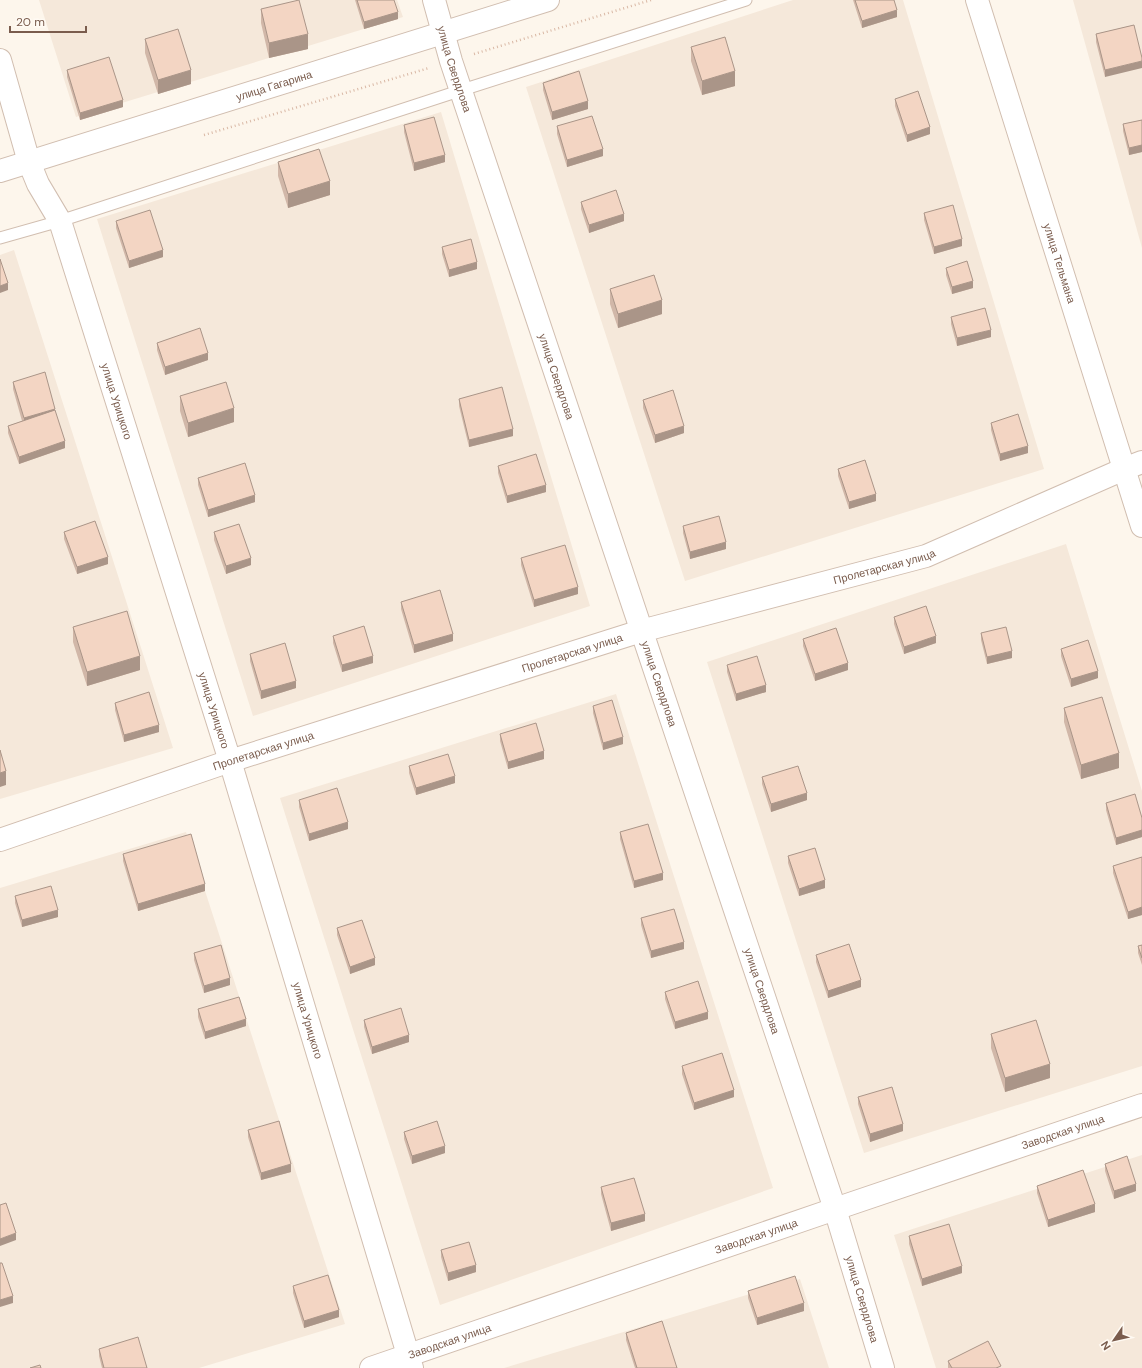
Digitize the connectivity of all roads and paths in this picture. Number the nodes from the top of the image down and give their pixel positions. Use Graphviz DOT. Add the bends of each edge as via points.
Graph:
graph roads {
  1 [pos="434,0"];
  2 [pos="548,0"];
  3 [pos="651,0"];
  4 [pos="746,0"];
  5 [pos="977,0"];
  6 [pos="443,33"];
  7 [pos="0,60"];
  8 [pos="452,61"];
  9 [pos="462,90"];
  10 [pos="199,136"];
  11 [pos="29,162"];
  12 [pos="0,171"];
  13 [pos="60,221"];
  14 [pos="0,238"];
  15 [pos="1133,466"];
  16 [pos="1142,526"];
  17 [pos="641,631"];
  18 [pos="230,761"];
  19 [pos="0,840"];
  20 [pos="1142,1106"];
  21 [pos="835,1208"];
  22 [pos="410,1362"];
  23 [pos="372,1368"];
  24 [pos="883,1368"];
  1 -- 6 [label="street, улица Свердлова"];
  2 -- 6 [label="street, улица Гагарина"];
  3 -- 8 [label="path"];
  4 -- 9 [label="lane"];
  5 -- 15 [label="street, улица Тельмана"];
  6 -- 8 [label="street, улица Свердлова"];
  6 -- 11 [label="street, улица Гагарина"];
  7 -- 11 [label="street, улица Урицкого"];
  8 -- 9 [label="street, улица Свердлова"];
  8 -- 10 [label="path"];
  9 -- 13 [label="lane"];
  9 -- 17 [label="street, улица Свердлова"];
  11 -- 12 [label="street, улица Гагарина"];
  11 -- 13 [label="street, улица Урицкого" via="38,184"];
  13 -- 14 [label="lane"];
  13 -- 18 [label="street, улица Урицкого"];
  15 -- 16 [label="street, улица Тельмана"];
  15 -- 17 [label="street, Пролетарская улица" via="926,556"];
  17 -- 18 [label="street, Пролетарская улица"];
  17 -- 21 [label="street, улица Свердлова"];
  18 -- 19 [label="street, Пролетарская улица"];
  18 -- 22 [label="street, улица Урицкого"];
  20 -- 21 [label="street, Заводская улица"];
  21 -- 22 [label="street, Заводская улица"];
  21 -- 24 [label="street, улица Свердлова"];
  22 -- 23 [label="street, Заводская улица"];
}
